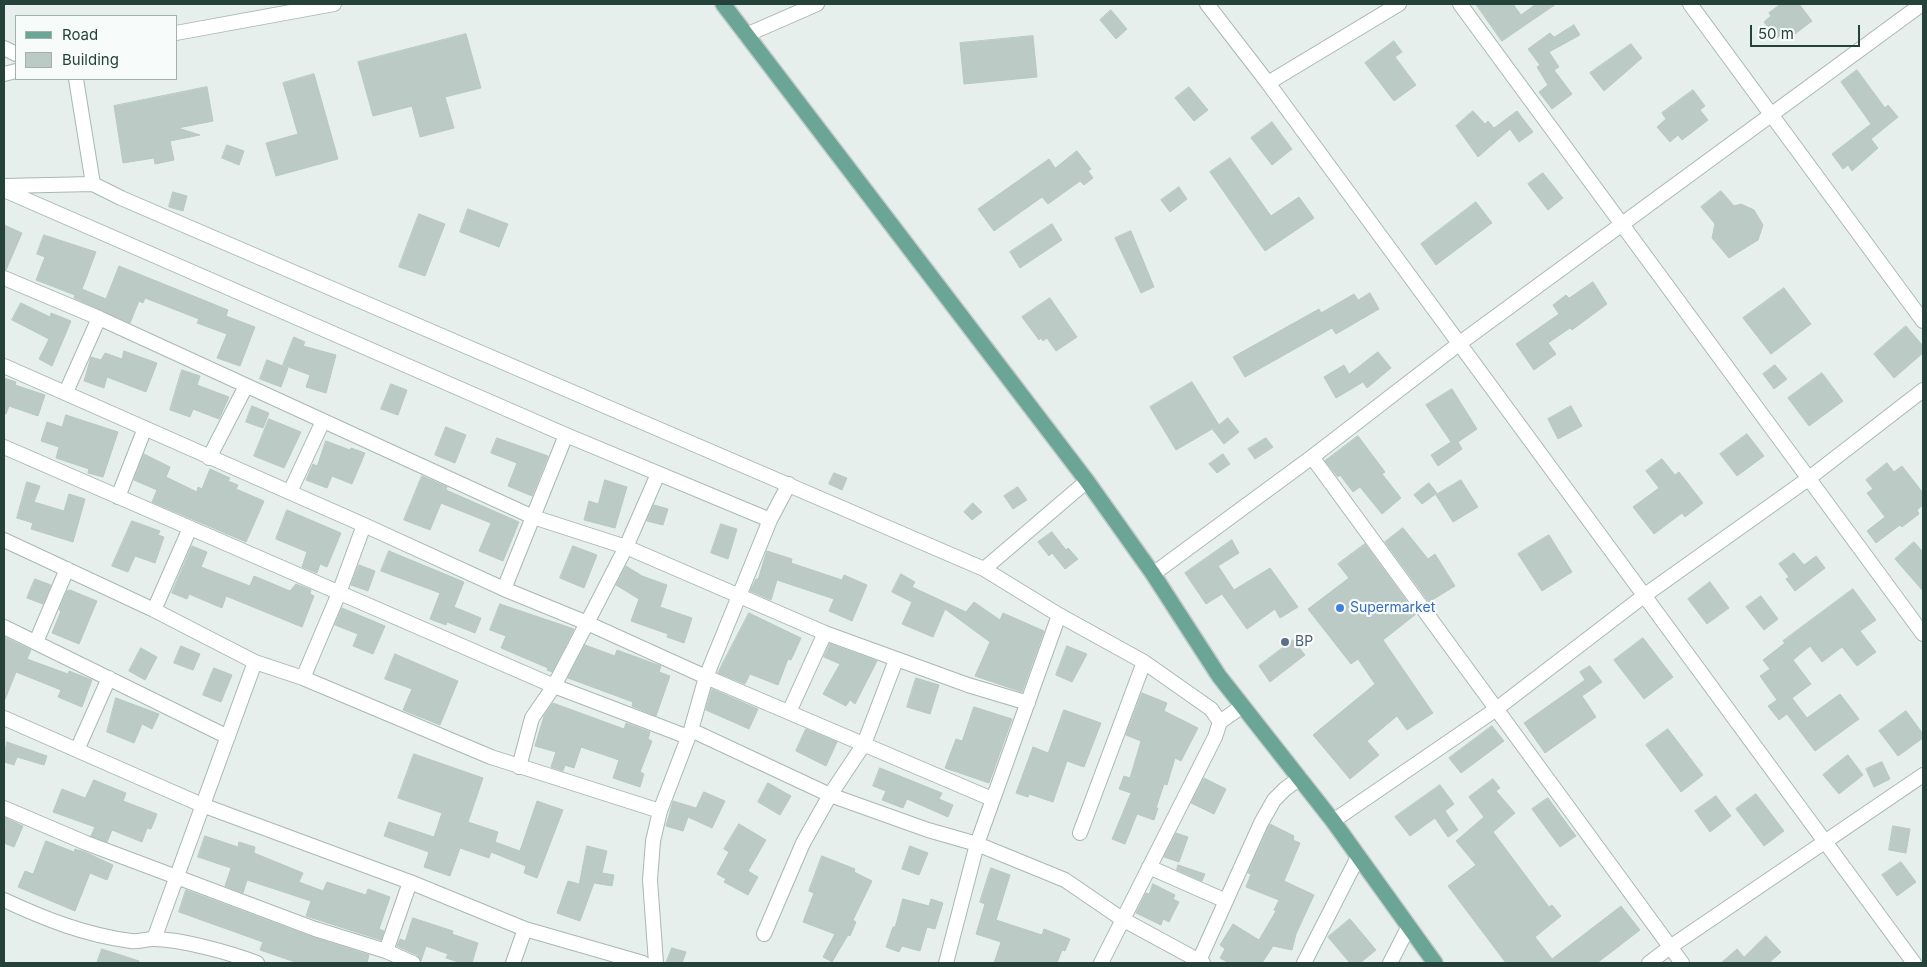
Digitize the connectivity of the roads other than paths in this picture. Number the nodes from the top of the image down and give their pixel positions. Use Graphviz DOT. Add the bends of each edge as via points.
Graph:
graph roads {
  1 [pos="334,4"];
  2 [pos="723,4"];
  3 [pos="817,4"];
  4 [pos="1207,4"];
  5 [pos="1398,4"];
  6 [pos="1460,4"];
  7 [pos="1690,4"];
  8 [pos="1922,4"];
  9 [pos="178,33"];
  10 [pos="746,35"];
  11 [pos="76,80"];
  12 [pos="1268,83"];
  13 [pos="1771,114"];
  14 [pos="93,184"];
  15 [pos="4,188"];
  16 [pos="1623,223"];
  17 [pos="4,278"];
  18 [pos="98,318"];
  19 [pos="1923,321"];
  20 [pos="1460,343"];
  21 [pos="4,366"];
  22 [pos="246,386"];
  23 [pos="1923,390"];
  24 [pos="66,392"];
  25 [pos="323,421"];
  26 [pos="145,428"];
  27 [pos="566,435"];
  28 [pos="4,447"];
  29 [pos="1312,457"];
  30 [pos="209,458"];
  31 [pos="658,474"];
  32 [pos="1808,479"];
  33 [pos="1087,481"];
  34 [pos="789,484"];
  35 [pos="290,492"];
  36 [pos="118,496"];
  37 [pos="533,517"];
  38 [pos="770,520"];
  39 [pos="364,525"];
  40 [pos="190,528"];
  41 [pos="4,540"];
  42 [pos="626,547"];
  43 [pos="67,569"];
  44 [pos="984,569"];
  45 [pos="1153,574"];
  46 [pos="504,589"];
  47 [pos="339,593"];
  48 [pos="740,595"];
  49 [pos="1645,595"];
  50 [pos="154,610"];
  51 [pos="1059,616"];
  52 [pos="588,623"];
  53 [pos="4,627"];
  54 [pos="825,633"];
  55 [pos="1923,634"];
  56 [pos="36,642"];
  57 [pos="896,660"];
  58 [pos="255,662"];
  59 [pos="1144,662"];
  60 [pos="706,677"];
  61 [pos="109,678"];
  62 [pos="303,678"];
  63 [pos="554,686"];
  64 [pos="1028,703"];
  65 [pos="1241,707"];
  66 [pos="1496,710"];
  67 [pos="790,712"];
  68 [pos="4,718"];
  69 [pos="1220,722"];
  70 [pos="690,733"];
  71 [pos="228,736"];
  72 [pos="864,744"];
  73 [pos="77,750"];
  74 [pos="519,767"];
  75 [pos="1923,775"];
  76 [pos="1300,778"];
  77 [pos="830,795"];
  78 [pos="992,799"];
  79 [pos="202,805"];
  80 [pos="4,808"];
  81 [pos="660,811"];
  82 [pos="1333,821"];
  83 [pos="1080,833"];
  84 [pos="1825,843"];
  85 [pos="977,844"];
  86 [pos="1358,857"];
  87 [pos="1149,867"];
  88 [pos="175,876"];
  89 [pos="410,882"];
  90 [pos="4,900"];
  91 [pos="1226,901"];
  92 [pos="1122,919"];
  93 [pos="1409,926"];
  94 [pos="525,928"];
  95 [pos="764,934"];
  96 [pos="154,938"];
  97 [pos="1670,946"];
  98 [pos="386,951"];
  99 [pos="1200,962"];
  100 [pos="257,963"];
  101 [pos="414,963"];
  102 [pos="513,963"];
  103 [pos="643,963"];
  104 [pos="656,963"];
  105 [pos="946,963"];
  106 [pos="1101,963"];
  107 [pos="1304,963"];
  108 [pos="1390,963"];
  109 [pos="1435,963"];
  110 [pos="1649,963"];
  111 [pos="1682,963"];
  112 [pos="1914,963"];
  1 -- 9 [label="street"];
  2 -- 10 [label="main road"];
  3 -- 10 [label="street"];
  4 -- 12 [label="street"];
  5 -- 12 [label="street"];
  6 -- 16 [label="street"];
  7 -- 13 [label="street"];
  8 -- 13 [label="street"];
  10 -- 33 [label="main road"];
  11 -- 14 [label="street"];
  12 -- 20 [label="street"];
  13 -- 16 [label="street"];
  13 -- 19 [label="street"];
  14 -- 15 [label="street"];
  14 -- 34 [label="street"];
  15 -- 27 [label="street"];
  16 -- 20 [label="street"];
  16 -- 32 [label="street"];
  17 -- 18 [label="street"];
  18 -- 22 [label="street"];
  18 -- 24 [label="street"];
  20 -- 29 [label="street"];
  20 -- 49 [label="street"];
  21 -- 24 [label="street"];
  22 -- 25 [label="street"];
  22 -- 30 [label="street"];
  23 -- 32 [label="street"];
  24 -- 26 [label="street"];
  25 -- 35 [label="street"];
  25 -- 37 [label="street"];
  26 -- 30 [label="street"];
  26 -- 36 [label="street"];
  27 -- 31 [label="street"];
  27 -- 37 [label="street"];
  28 -- 36 [label="street"];
  29 -- 45 [label="street"];
  29 -- 66 [label="street"];
  30 -- 35 [label="street"];
  31 -- 38 [label="street"];
  31 -- 42 [label="street"];
  32 -- 49 [label="street"];
  32 -- 55 [label="street"];
  33 -- 44 [label="street"];
  33 -- 45 [label="main road"];
  34 -- 38 [label="street"];
  34 -- 44 [label="street"];
  35 -- 39 [label="street"];
  36 -- 40 [label="street"];
  37 -- 42 [label="street"];
  37 -- 46 [label="street"];
  38 -- 48 [label="street"];
  39 -- 46 [label="street"];
  39 -- 47 [label="street"];
  40 -- 47 [label="street"];
  40 -- 50 [label="street"];
  41 -- 43 [label="street"];
  42 -- 48 [label="street"];
  42 -- 52 [label="street"];
  43 -- 50 [label="street"];
  43 -- 56 [label="street"];
  44 -- 51 [label="street"];
  45 -- 65 [label="main road"];
  46 -- 52 [label="street"];
  47 -- 62 [label="street"];
  47 -- 63 [label="street"];
  48 -- 54 [label="street"];
  48 -- 60 [label="street"];
  49 -- 66 [label="street"];
  49 -- 84 [label="street"];
  50 -- 58 [label="street"];
  51 -- 59 [label="street"];
  51 -- 64 [label="street"];
  52 -- 60 [label="street"];
  52 -- 63 [label="street"];
  53 -- 56 [label="street"];
  54 -- 57 [label="street"];
  54 -- 67 [label="street"];
  56 -- 61 [label="street"];
  57 -- 64 [label="street"];
  57 -- 72 [label="street"];
  58 -- 62 [label="street"];
  58 -- 71 [label="street"];
  59 -- 69 [label="street" via="1212,709"];
  59 -- 83 [label="street"];
  60 -- 67 [label="street"];
  60 -- 70 [label="street"];
  61 -- 71 [label="street"];
  61 -- 73 [label="street"];
  62 -- 74 [label="street"];
  63 -- 70 [label="street"];
  63 -- 74 [label="street" via="532,718"];
  64 -- 78 [label="street"];
  65 -- 69 [label="street"];
  65 -- 76 [label="main road"];
  66 -- 82 [label="street"];
  66 -- 97 [label="street"];
  67 -- 72 [label="street"];
  68 -- 73 [label="street"];
  69 -- 87 [label="street"];
  70 -- 77 [label="street"];
  70 -- 81 [label="street"];
  71 -- 79 [label="street"];
  72 -- 77 [label="street"];
  72 -- 78 [label="street"];
  73 -- 79 [label="street"];
  74 -- 81 [label="street"];
  75 -- 84 [label="street"];
  76 -- 82 [label="main road"];
  76 -- 91 [label="street" via="1274,800"];
  77 -- 85 [label="street"];
  77 -- 95 [label="street" via="803,843"];
  78 -- 85 [label="street"];
  79 -- 88 [label="street"];
  79 -- 89 [label="street"];
  80 -- 88 [label="street"];
  81 -- 104 [label="street" via="653,841 650,880"];
  82 -- 86 [label="main road"];
  84 -- 97 [label="street"];
  84 -- 112 [label="street"];
  85 -- 92 [label="street" via="1065,880"];
  85 -- 105 [label="street"];
  86 -- 93 [label="main road"];
  86 -- 107 [label="street"];
  87 -- 91 [label="street"];
  87 -- 92 [label="street"];
  88 -- 96 [label="street"];
  88 -- 98 [label="street" via="315,929"];
  89 -- 94 [label="street"];
  89 -- 98 [label="street"];
  90 -- 96 [label="street" via="45,920 81,932 133,942"];
  91 -- 99 [label="street"];
  92 -- 99 [label="street"];
  92 -- 106 [label="street"];
  93 -- 108 [label="street"];
  93 -- 109 [label="main road"];
  94 -- 102 [label="street"];
  94 -- 103 [label="street"];
  96 -- 100 [label="street" via="230,953"];
  97 -- 110 [label="street"];
  97 -- 111 [label="street"];
  98 -- 101 [label="street"];
}
